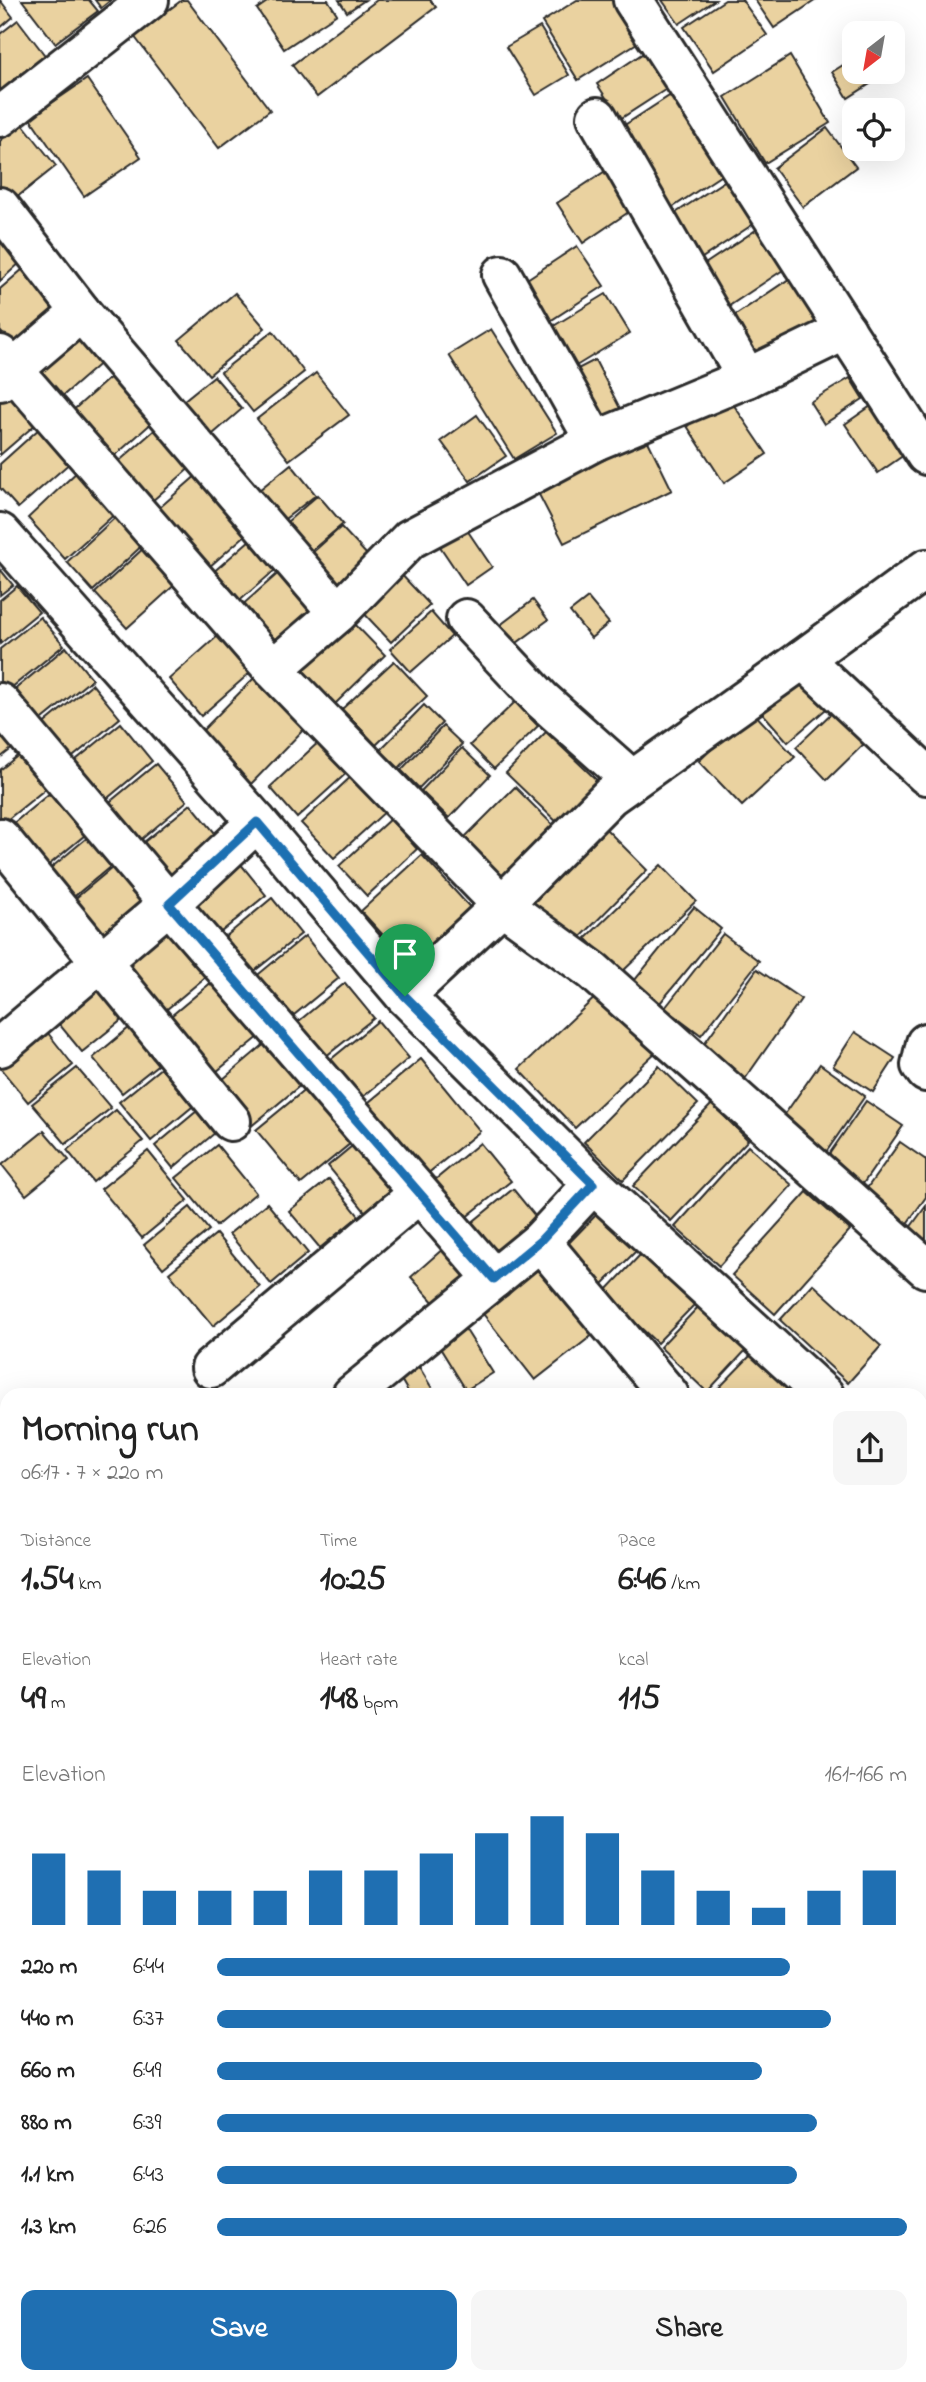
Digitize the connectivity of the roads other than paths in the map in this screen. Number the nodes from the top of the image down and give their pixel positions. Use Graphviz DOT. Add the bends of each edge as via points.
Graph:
graph roads {
  1 [pos="149,0"];
  2 [pos="633,0"];
  3 [pos="0,117"];
  4 [pos="597,117"];
  5 [pos="0,207"];
  6 [pos="502,275"];
  7 [pos="81,312"];
  8 [pos="846,330"];
  9 [pos="4,369"];
  10 [pos="747,378"];
  11 [pos="595,441"];
  12 [pos="926,455"];
  13 [pos="0,533"];
  14 [pos="926,569"];
  15 [pos="338,613"];
  16 [pos="466,619"];
  17 [pos="803,659"];
  18 [pos="273,669"];
  19 [pos="0,704"];
  20 [pos="926,775"];
  21 [pos="632,780"];
  22 [pos="257,822"];
  23 [pos="0,838"];
  24 [pos="169,904"];
  25 [pos="502,905"];
  26 [pos="101,961"];
  27 [pos="405,996"];
  28 [pos="926,1043"];
  29 [pos="0,1046"];
  30 [pos="926,1072"];
  31 [pos="231,1121"];
  32 [pos="593,1184"];
  33 [pos="418,1194"];
  34 [pos="540,1241"];
  35 [pos="926,1268"];
  36 [pos="494,1279"];
  37 [pos="211,1368"];
  38 [pos="361,1388"];
  39 [pos="663,1388"];
  40 [pos="816,1388"];
  1 -- 3 [label="street"];
  2 -- 8 [label="street"];
  4 -- 10 [label="street"];
  5 -- 7 [label="street"];
  6 -- 11 [label="street"];
  7 -- 9 [label="street"];
  7 -- 15 [label="street"];
  8 -- 10 [label="street"];
  8 -- 12 [label="street"];
  9 -- 18 [label="street"];
  10 -- 11 [label="street"];
  11 -- 15 [label="street" via="410,539"];
  13 -- 22 [label="street"];
  14 -- 17 [label="street"];
  15 -- 18 [label="street"];
  16 -- 21 [label="street" via="542,700"];
  17 -- 20 [label="street"];
  17 -- 21 [label="street"];
  18 -- 25 [label="street"];
  19 -- 24 [label="street"];
  21 -- 25 [label="street" via="610,796"];
  22 -- 24 [label="street"];
  22 -- 27 [label="street"];
  23 -- 26 [label="street"];
  24 -- 26 [label="street"];
  24 -- 33 [label="street"];
  25 -- 27 [label="street"];
  25 -- 35 [label="street" via="593,971"];
  26 -- 29 [label="street"];
  26 -- 31 [label="street"];
  27 -- 32 [label="street"];
  28 -- 30 [label="street" via="922,1065"];
  32 -- 34 [label="street"];
  32 -- 40 [label="street"];
  33 -- 36 [label="street"];
  33 -- 37 [label="street"];
  34 -- 36 [label="street"];
  34 -- 39 [label="street"];
  36 -- 38 [label="street"];
}
